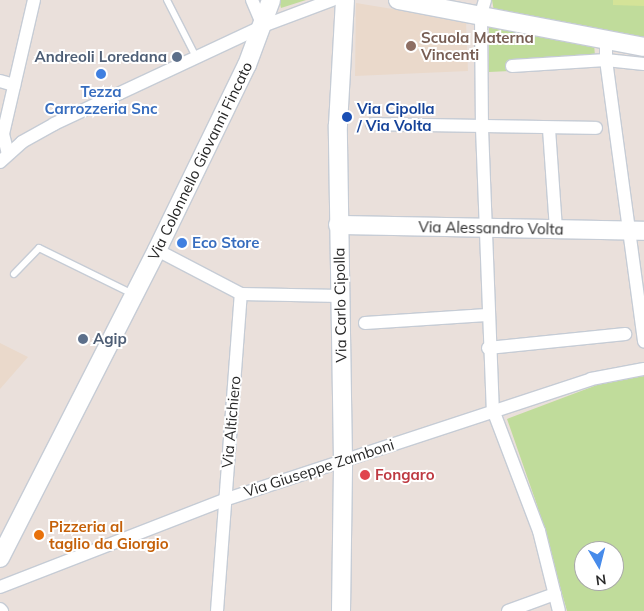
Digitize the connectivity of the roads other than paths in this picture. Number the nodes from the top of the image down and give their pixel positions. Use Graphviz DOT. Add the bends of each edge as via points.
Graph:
graph roads {
  1 [pos="34,0"];
  2 [pos="167,0"];
  3 [pos="252,0"];
  4 [pos="271,0"];
  5 [pos="332,0"];
  6 [pos="345,0"];
  7 [pos="398,0"];
  8 [pos="483,7"];
  9 [pos="263,26"];
  10 [pos="606,39"];
  11 [pos="644,46"];
  12 [pos="197,59"];
  13 [pos="606,60"];
  14 [pos="644,64"];
  15 [pos="512,66"];
  16 [pos="0,81"];
  17 [pos="14,85"];
  18 [pos="372,124"];
  19 [pos="482,128"];
  20 [pos="596,128"];
  21 [pos="549,129"];
  22 [pos="4,158"];
  23 [pos="338,225"];
  24 [pos="485,228"];
  25 [pos="556,229"];
  26 [pos="636,231"];
  27 [pos="157,250"];
  28 [pos="14,274"];
  29 [pos="134,294"];
  30 [pos="242,294"];
  31 [pos="340,296"];
  32 [pos="487,316"];
  33 [pos="366,323"];
  34 [pos="625,334"];
  35 [pos="644,342"];
  36 [pos="488,348"];
  37 [pos="644,369"];
  38 [pos="493,410"];
  39 [pos="343,460"];
  40 [pos="224,500"];
  41 [pos="0,558"];
  42 [pos="0,587"];
  43 [pos="554,594"];
  44 [pos="217,611"];
  45 [pos="341,611"];
  46 [pos="508,611"];
  47 [pos="558,611"];
  1 -- 17 [label="street"];
  2 -- 12 [label="lane"];
  3 -- 9 [label="street"];
  4 -- 9 [label="street, Via Colonnello Giovanni Fincato"];
  5 -- 9 [label="street"];
  6 -- 23 [label="street, Via Carlo Cipolla" via="338,126"];
  7 -- 8 [label="street"];
  8 -- 10 [label="street"];
  8 -- 19 [label="street"];
  9 -- 12 [label="street"];
  9 -- 27 [label="street, Via Colonnello Giovanni Fincato"];
  10 -- 11 [label="street"];
  10 -- 13 [label="street"];
  12 -- 22 [label="street" via="54,124"];
  13 -- 14 [label="street"];
  13 -- 15 [label="street"];
  13 -- 26 [label="street"];
  16 -- 17 [label="street"];
  17 -- 22 [label="street" via="3,134"];
  18 -- 19 [label="street"];
  19 -- 21 [label="street"];
  19 -- 24 [label="street"];
  20 -- 21 [label="street"];
  21 -- 25 [label="street"];
  23 -- 24 [label="street, Via Alessandro Volta"];
  23 -- 31 [label="street, Via Carlo Cipolla"];
  24 -- 25 [label="street, Via Alessandro Volta"];
  24 -- 32 [label="street"];
  25 -- 26 [label="street, Via Alessandro Volta"];
  26 -- 35 [label="street"];
  27 -- 29 [label="street, Via Colonnello Giovanni Fincato"];
  27 -- 30 [label="street"];
  28 -- 29 [label="lane" via="39,248"];
  29 -- 41 [label="street, Via Colonnello Giovanni Fincato"];
  30 -- 31 [label="street"];
  30 -- 40 [label="street, Via Altichiero"];
  31 -- 39 [label="street, Via Carlo Cipolla"];
  32 -- 33 [label="street"];
  32 -- 36 [label="street"];
  34 -- 36 [label="street"];
  36 -- 38 [label="street"];
  37 -- 38 [label="street, Via Giuseppe Zamboni" via="591,379"];
  38 -- 39 [label="street, Via Giuseppe Zamboni"];
  38 -- 43 [label="street" via="522,479"];
  39 -- 40 [label="street, Via Giuseppe Zamboni"];
  39 -- 45 [label="street, Via Carlo Cipolla"];
  40 -- 42 [label="street, Via Giuseppe Zamboni"];
  40 -- 44 [label="street, Via Altichiero"];
  43 -- 46 [label="street"];
  43 -- 47 [label="street"];
}
